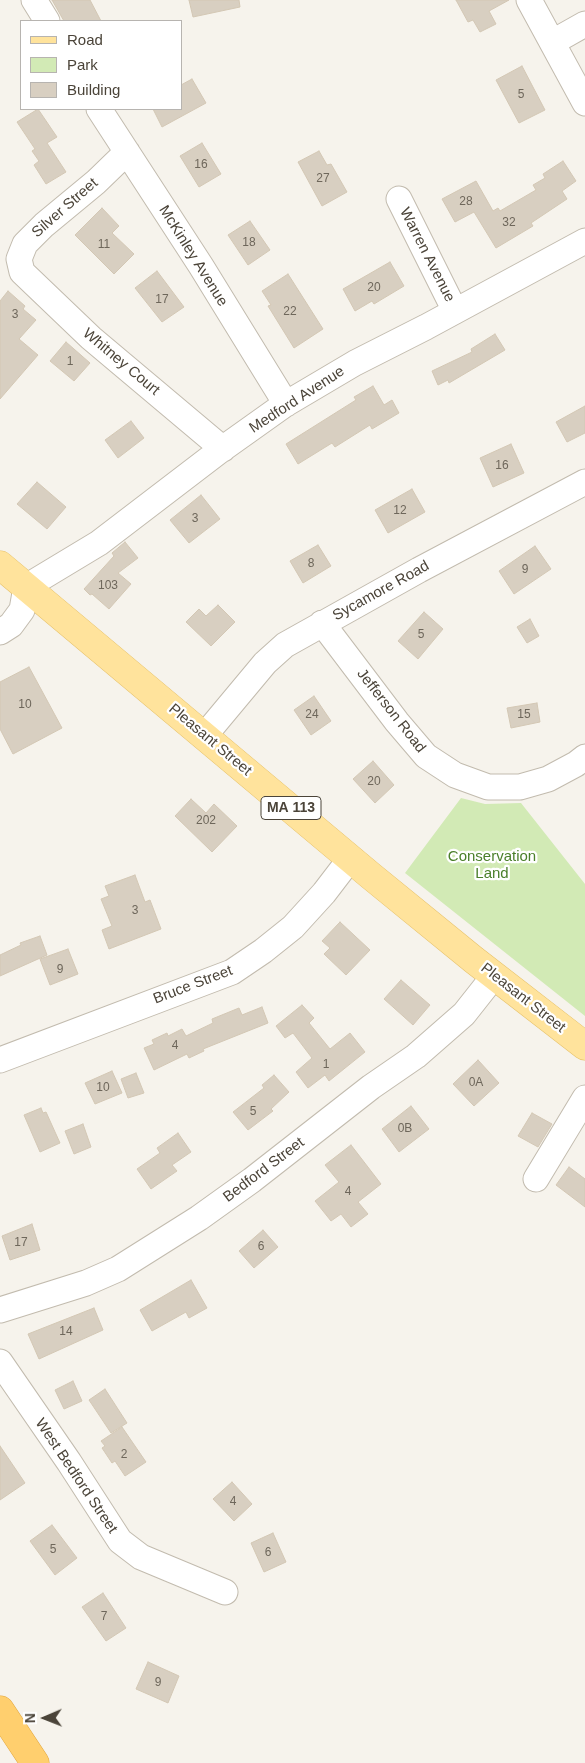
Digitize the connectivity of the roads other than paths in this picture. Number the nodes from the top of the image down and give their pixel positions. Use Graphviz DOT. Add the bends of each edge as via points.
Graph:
graph roads {
  1 [pos="34,0"];
  2 [pos="529,0"];
  3 [pos="46,20"];
  4 [pos="585,24"];
  5 [pos="552,42"];
  6 [pos="585,103"];
  7 [pos="100,110"];
  8 [pos="127,152"];
  9 [pos="399,199"];
  10 [pos="585,241"];
  11 [pos="22,272"];
  12 [pos="455,311"];
  13 [pos="286,404"];
  14 [pos="223,449"];
  15 [pos="585,482"];
  16 [pos="0,565"];
  17 [pos="26,587"];
  18 [pos="322,623"];
  19 [pos="0,632"];
  20 [pos="205,736"];
  21 [pos="585,757"];
  22 [pos="350,859"];
  23 [pos="494,976"];
  24 [pos="585,1046"];
  25 [pos="0,1060"];
  26 [pos="585,1098"];
  27 [pos="536,1179"];
  28 [pos="0,1310"];
  29 [pos="0,1362"];
  30 [pos="225,1592"];
  31 [pos="0,1710"];
  32 [pos="35,1763"];
  1 -- 3 [label="street"];
  2 -- 5 [label="street"];
  4 -- 5 [label="street"];
  5 -- 6 [label="street"];
  7 -- 8 [label="street, McKinley Avenue"];
  8 -- 11 [label="street, Silver Street" via="25,244 19,259"];
  8 -- 13 [label="street, McKinley Avenue"];
  9 -- 12 [label="street, Warren Avenue"];
  10 -- 12 [label="street, Medford Avenue"];
  11 -- 14 [label="street, Whitney Court" via="91,338"];
  12 -- 13 [label="street, Medford Avenue" via="355,363"];
  13 -- 14 [label="street, Medford Avenue"];
  14 -- 17 [label="street, Medford Avenue" via="99,544"];
  15 -- 18 [label="street, Sycamore Road"];
  16 -- 17 [label="main road, Pleasant Street / MA 113"];
  17 -- 19 [label="street" via="22,610 12,625"];
  17 -- 20 [label="main road, Pleasant Street / MA 113"];
  18 -- 20 [label="street, Sycamore Road" via="285,645 265,663"];
  18 -- 21 [label="street, Jefferson Road" via="426,756 455,775 488,787 520,787 548,779"];
  20 -- 22 [label="main road, Pleasant Street / MA 113"];
  22 -- 23 [label="main road, Pleasant Street / MA 113"];
  22 -- 25 [label="street, Bruce Street" via="293,927 232,972"];
  23 -- 24 [label="main road, Pleasant Street / MA 113"];
  23 -- 28 [label="street, Bedford Street" via="464,1014 416,1056 199,1218 118,1269 86,1283"];
  26 -- 27 [label="street"];
  29 -- 30 [label="street, West Bedford Street" via="120,1541 141,1557"];
  31 -- 32 [label="highway"];
}
